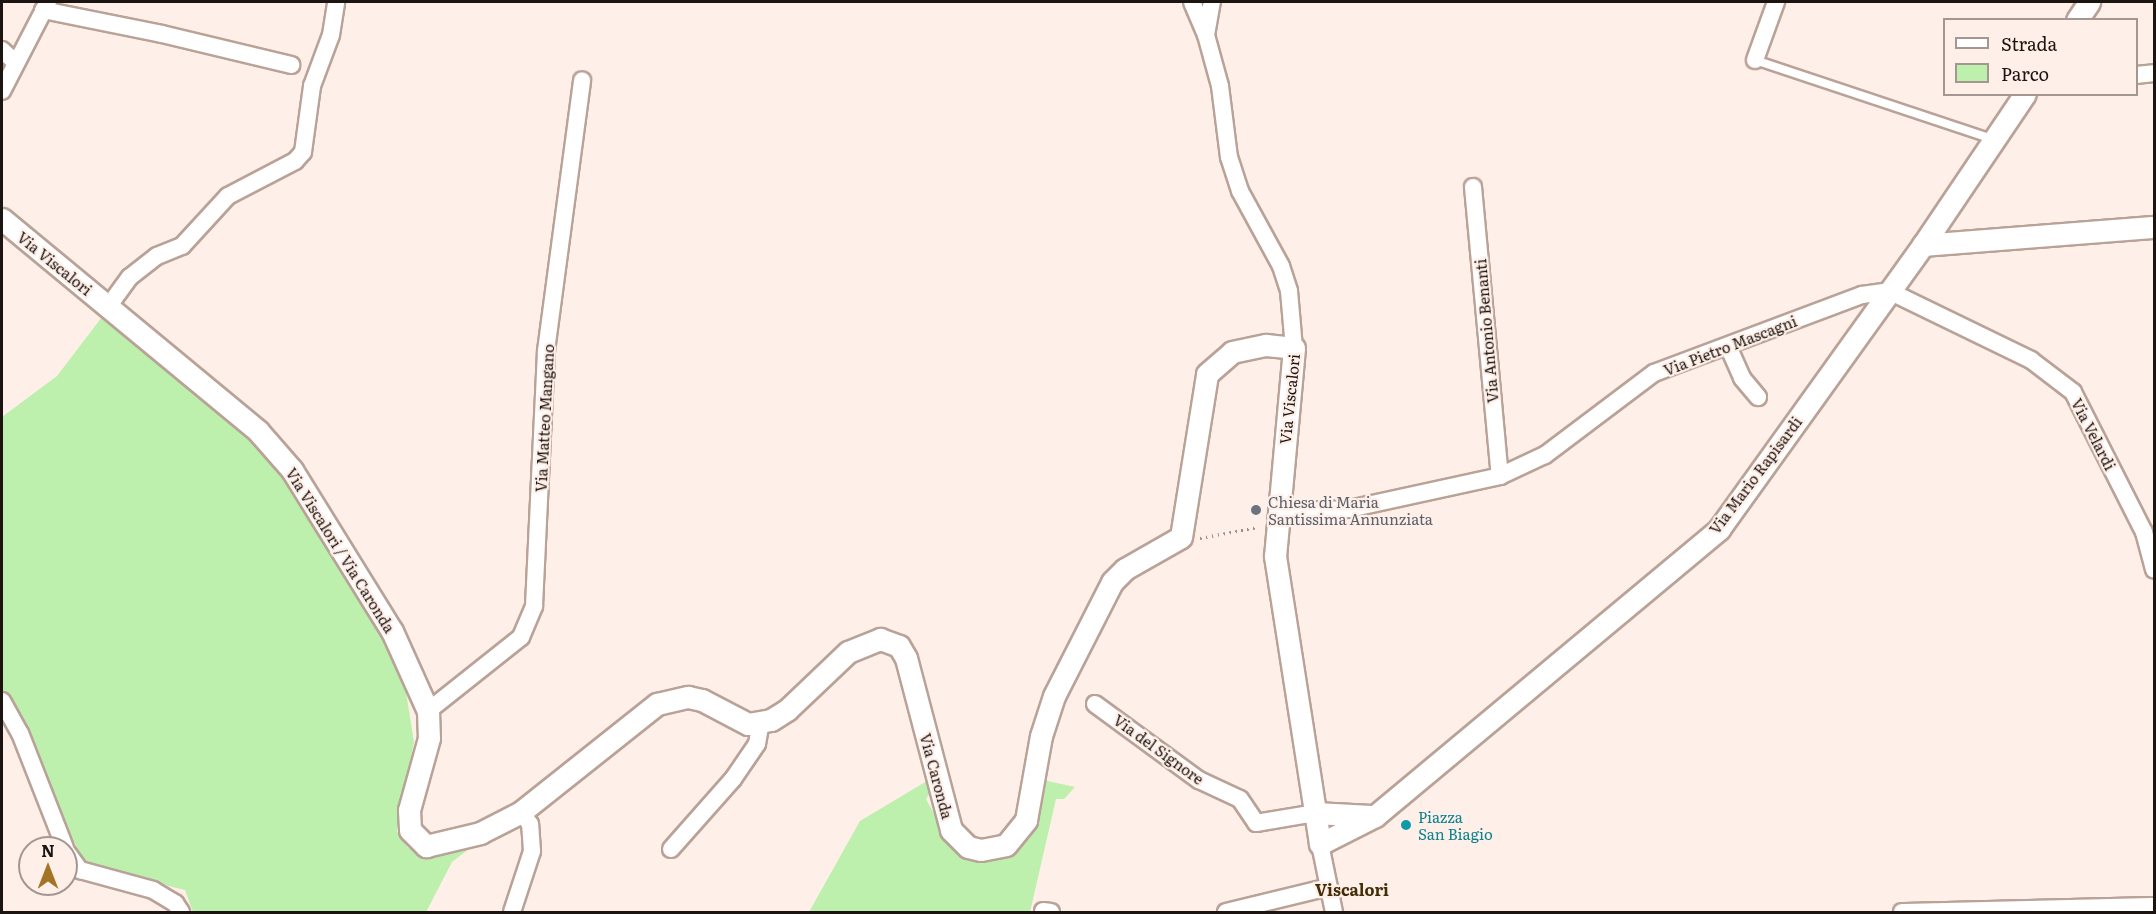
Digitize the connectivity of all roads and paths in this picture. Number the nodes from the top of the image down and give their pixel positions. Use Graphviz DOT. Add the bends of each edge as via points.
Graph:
graph roads {
  1 [pos="336,2"];
  2 [pos="1191,2"];
  3 [pos="1212,2"];
  4 [pos="1776,2"];
  5 [pos="46,6"];
  6 [pos="1206,34"];
  7 [pos="2,50"];
  8 [pos="1755,60"];
  9 [pos="16,63"];
  10 [pos="291,65"];
  11 [pos="2154,73"];
  12 [pos="2138,75"];
  13 [pos="582,80"];
  14 [pos="2,91"];
  15 [pos="2024,96"];
  16 [pos="1992,139"];
  17 [pos="1473,187"];
  18 [pos="2,219"];
  19 [pos="2154,227"];
  20 [pos="1923,245"];
  21 [pos="1889,291"];
  22 [pos="108,307"];
  23 [pos="1728,346"];
  24 [pos="1294,348"];
  25 [pos="1758,397"];
  26 [pos="1500,476"];
  27 [pos="1277,518"];
  28 [pos="1180,537"];
  29 [pos="2154,570"];
  30 [pos="2,701"];
  31 [pos="1095,704"];
  32 [pos="428,711"];
  33 [pos="761,723"];
  34 [pos="520,812"];
  35 [pos="1316,813"];
  36 [pos="1376,816"];
  37 [pos="60,836"];
  38 [pos="1320,844"];
  39 [pos="671,849"];
  40 [pos="78,867"];
  41 [pos="1329,887"];
  42 [pos="2154,906"];
  43 [pos="181,912"];
  44 [pos="512,912"];
  45 [pos="1226,912"];
  46 [pos="1334,912"];
  47 [pos="1902,912"];
  1 -- 22 [label="street" via="331,35 312,86 303,152 295,161 228,196 182,246 157,256 130,277"];
  2 -- 6 [label="street, Via Viscalori"];
  3 -- 6 [label="street"];
  4 -- 8 [label="street"];
  5 -- 9 [label="street"];
  5 -- 10 [label="street"];
  6 -- 24 [label="street, Via Viscalori" via="1220,86 1229,157 1239,191 1281,266 1289,291"];
  7 -- 9 [label="street"];
  8 -- 16 [label="lane"];
  9 -- 14 [label="street"];
  11 -- 12 [label="street"];
  13 -- 32 [label="street, Via Matteo Mangano" via="546,351 534,606 520,638"];
  15 -- 16 [label="street, Via Mario Rapisardi"];
  16 -- 20 [label="street, Via Mario Rapisardi"];
  17 -- 26 [label="street, Via Antonio Benanti"];
  18 -- 22 [label="street, Via Viscalori"];
  19 -- 20 [label="street"];
  20 -- 21 [label="street, Via Mario Rapisardi"];
  21 -- 23 [label="street, Via Pietro Mascagni" via="1862,295"];
  21 -- 29 [label="street, Via Velardi" via="2031,360 2073,392 2144,532"];
  21 -- 36 [label="street, Via Mario Rapisardi" via="1719,529"];
  22 -- 32 [label="street, Via Viscalori / Via Caronda" via="258,431 280,454 392,631"];
  23 -- 25 [label="street" via="1742,378"];
  23 -- 26 [label="street, Via Pietro Mascagni" via="1654,373 1545,455"];
  24 -- 27 [label="street, Via Viscalori"];
  24 -- 28 [label="street" via="1266,345 1232,352 1206,374"];
  26 -- 27 [label="street, Via Pietro Mascagni" via="1350,509"];
  27 -- 28 [label="path" via="1196,539"];
  27 -- 35 [label="street, Via Viscalori" via="1275,556"];
  28 -- 33 [label="street, Via Caronda" via="1173,545 1125,569 1112,582 1054,696 1041,736 1026,819 1006,845 981,850 968,847 951,830 906,658 890,639 867,641 848,652 787,710"];
  30 -- 37 [label="street" via="20,733"];
  31 -- 35 [label="street, Via del Signore" via="1199,780 1240,799 1256,823"];
  32 -- 34 [label="street, Via Viscalori / Via Caronda" via="429,738 409,823 415,840 436,846 480,833"];
  33 -- 34 [label="street" via="735,720 702,700 688,697 657,704"];
  33 -- 39 [label="street" via="757,744 733,779"];
  34 -- 44 [label="street" via="530,824 532,851"];
  35 -- 36 [label="street"];
  35 -- 38 [label="street, Via Viscalori"];
  36 -- 38 [label="street, Via Mario Rapisardi"];
  38 -- 41 [label="street"];
  40 -- 43 [label="street" via="153,890 175,903"];
  41 -- 45 [label="street"];
  41 -- 46 [label="street"];
  42 -- 47 [label="street"];
}
